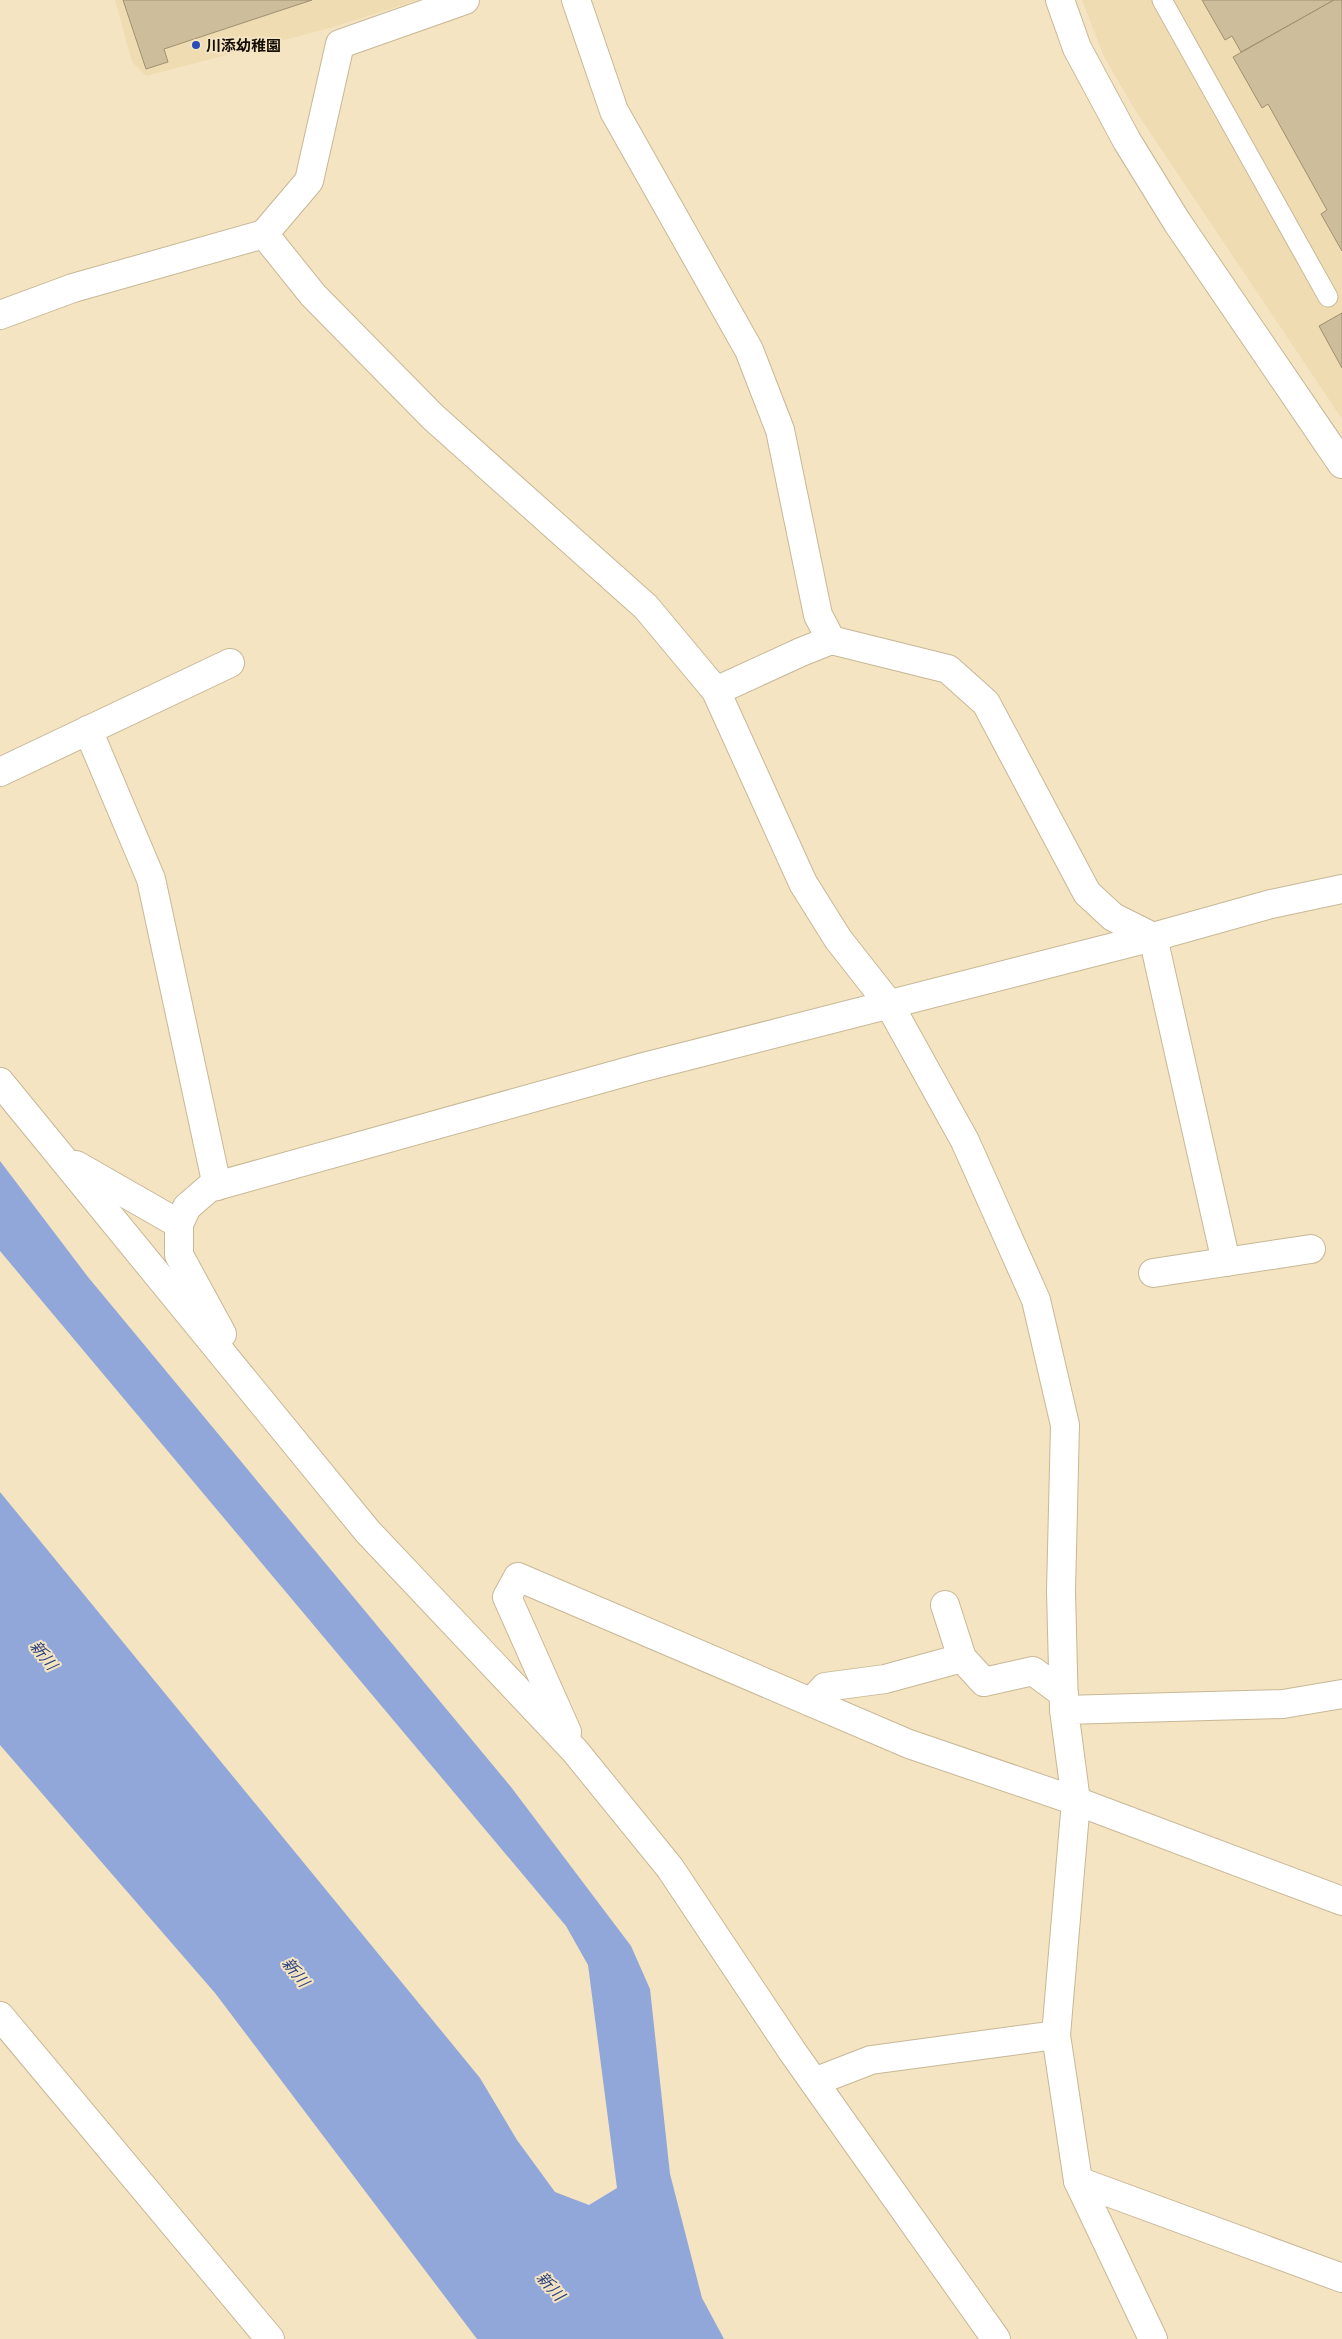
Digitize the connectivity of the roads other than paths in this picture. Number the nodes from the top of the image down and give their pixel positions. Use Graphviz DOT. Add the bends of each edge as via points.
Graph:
graph roads {
  1 [pos="465,0"];
  2 [pos="576,0"];
  3 [pos="1060,0"];
  4 [pos="1162,0"];
  5 [pos="264,234"];
  6 [pos="1328,297"];
  7 [pos="0,315"];
  8 [pos="1342,464"];
  9 [pos="831,640"];
  10 [pos="230,663"];
  11 [pos="716,692"];
  12 [pos="88,730"];
  13 [pos="0,772"];
  14 [pos="1342,889"];
  15 [pos="1153,937"];
  16 [pos="889,1004"];
  17 [pos="0,1082"];
  18 [pos="61,1156"];
  19 [pos="217,1186"];
  20 [pos="179,1224"];
  21 [pos="1310,1248"];
  22 [pos="1226,1262"];
  23 [pos="1153,1273"];
  24 [pos="255,1394"];
  25 [pos="945,1605"];
  26 [pos="962,1658"];
  27 [pos="1342,1694"];
  28 [pos="811,1702"];
  29 [pos="1064,1702"];
  30 [pos="576,1751"];
  31 [pos="1076,1801"];
  32 [pos="1342,1901"];
  33 [pos="0,2016"];
  34 [pos="1056,2035"];
  35 [pos="814,2082"];
  36 [pos="1078,2181"];
  37 [pos="1342,2278"];
  38 [pos="245,2311"];
  39 [pos="250,2339"];
  40 [pos="270,2339"];
  41 [pos="996,2339"];
  42 [pos="1153,2339"];
  1 -- 5 [label="street" via="340,44 309,181"];
  2 -- 9 [label="street" via="614,111 749,350 780,430 818,615"];
  3 -- 8 [label="street" via="1076,48 1127,142 1177,222"];
  4 -- 6 [label="lane"];
  5 -- 7 [label="street" via="73,288"];
  5 -- 11 [label="street" via="313,295 433,417 646,607"];
  9 -- 11 [label="street"];
  9 -- 15 [label="street" via="948,669 986,703 1087,893 1113,917"];
  10 -- 12 [label="street"];
  11 -- 16 [label="street" via="803,883 838,939"];
  12 -- 13 [label="street"];
  12 -- 19 [label="street" via="151,878"];
  14 -- 15 [label="street" via="1271,904"];
  15 -- 16 [label="street"];
  15 -- 22 [label="street"];
  16 -- 19 [label="street" via="640,1068"];
  16 -- 29 [label="street" via="965,1141 1036,1300 1066,1425 1061,1591"];
  17 -- 18 [label="street"];
  18 -- 20 [label="street"];
  18 -- 24 [label="street"];
  19 -- 20 [label="street" via="209,1188 187,1207"];
  20 -- 24 [label="street" via="179,1254"];
  21 -- 22 [label="street"];
  22 -- 23 [label="street"];
  24 -- 30 [label="street" via="368,1532"];
  25 -- 26 [label="street"];
  26 -- 28 [label="street" via="885,1679 825,1687"];
  26 -- 29 [label="street" via="984,1682 1033,1671"];
  27 -- 29 [label="street" via="1283,1704"];
  28 -- 30 [label="street" via="518,1577 507,1597"];
  28 -- 31 [label="street" via="909,1744"];
  29 -- 31 [label="street"];
  30 -- 35 [label="street" via="670,1868"];
  31 -- 32 [label="street"];
  31 -- 34 [label="street"];
  33 -- 38 [label="street"];
  34 -- 35 [label="street" via="871,2060"];
  34 -- 36 [label="street"];
  35 -- 41 [label="street"];
  36 -- 37 [label="street"];
  36 -- 42 [label="street"];
  38 -- 39 [label="street"];
  38 -- 40 [label="street"];
}
